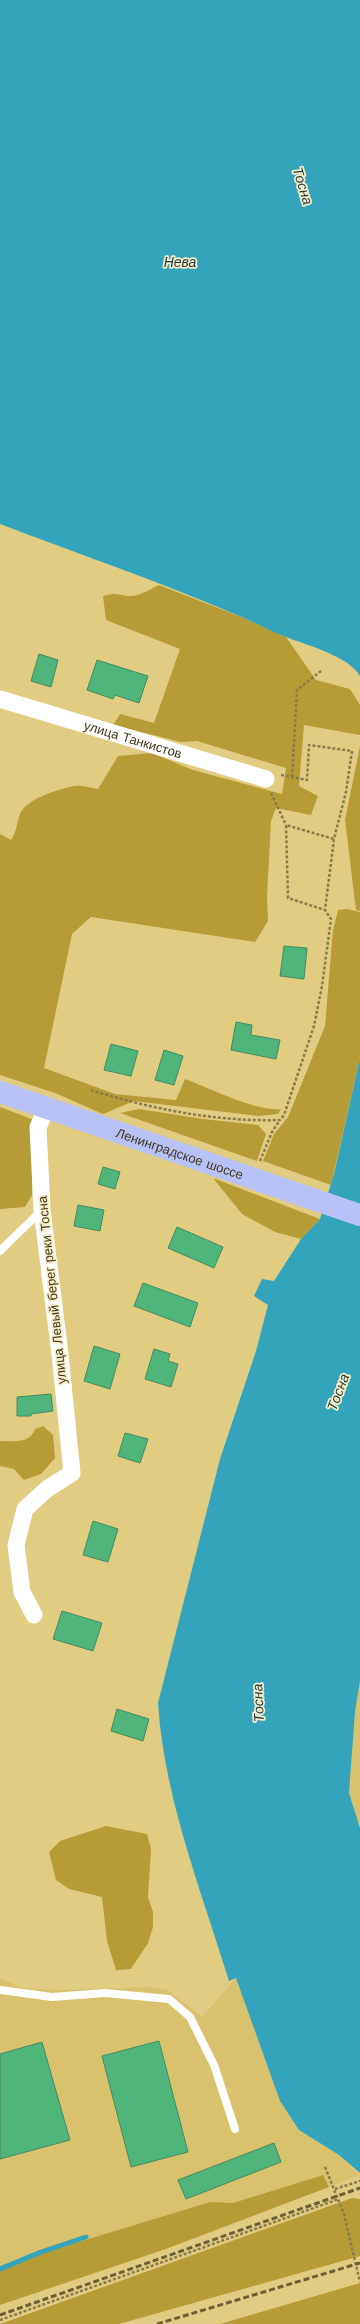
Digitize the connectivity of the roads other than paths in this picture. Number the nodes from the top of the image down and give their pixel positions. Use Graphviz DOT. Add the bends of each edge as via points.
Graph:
graph roads {
  1 [pos="0,699"];
  2 [pos="266,779"];
  3 [pos="0,1092"];
  4 [pos="47,1108"];
  5 [pos="42,1210"];
  6 [pos="360,1215"];
  7 [pos="0,1251"];
  8 [pos="34,1615"];
  9 [pos="0,1990"];
  10 [pos="235,2129"];
  1 -- 2 [label="street, улица Танкистов"];
  3 -- 4 [label="main road, Ленинградское шоссе"];
  4 -- 5 [label="street, улица Левый берег реки Тосна" via="38,1127"];
  4 -- 6 [label="main road, Ленинградское шоссе" via="259,1174"];
  5 -- 7 [label="lane"];
  5 -- 8 [label="street, улица Левый берег реки Тосна" via="72,1473 47,1489 25,1509 16,1545 22,1592"];
  9 -- 10 [label="lane" via="52,1997 105,1993 169,1999 190,2017 214,2065"];
}
